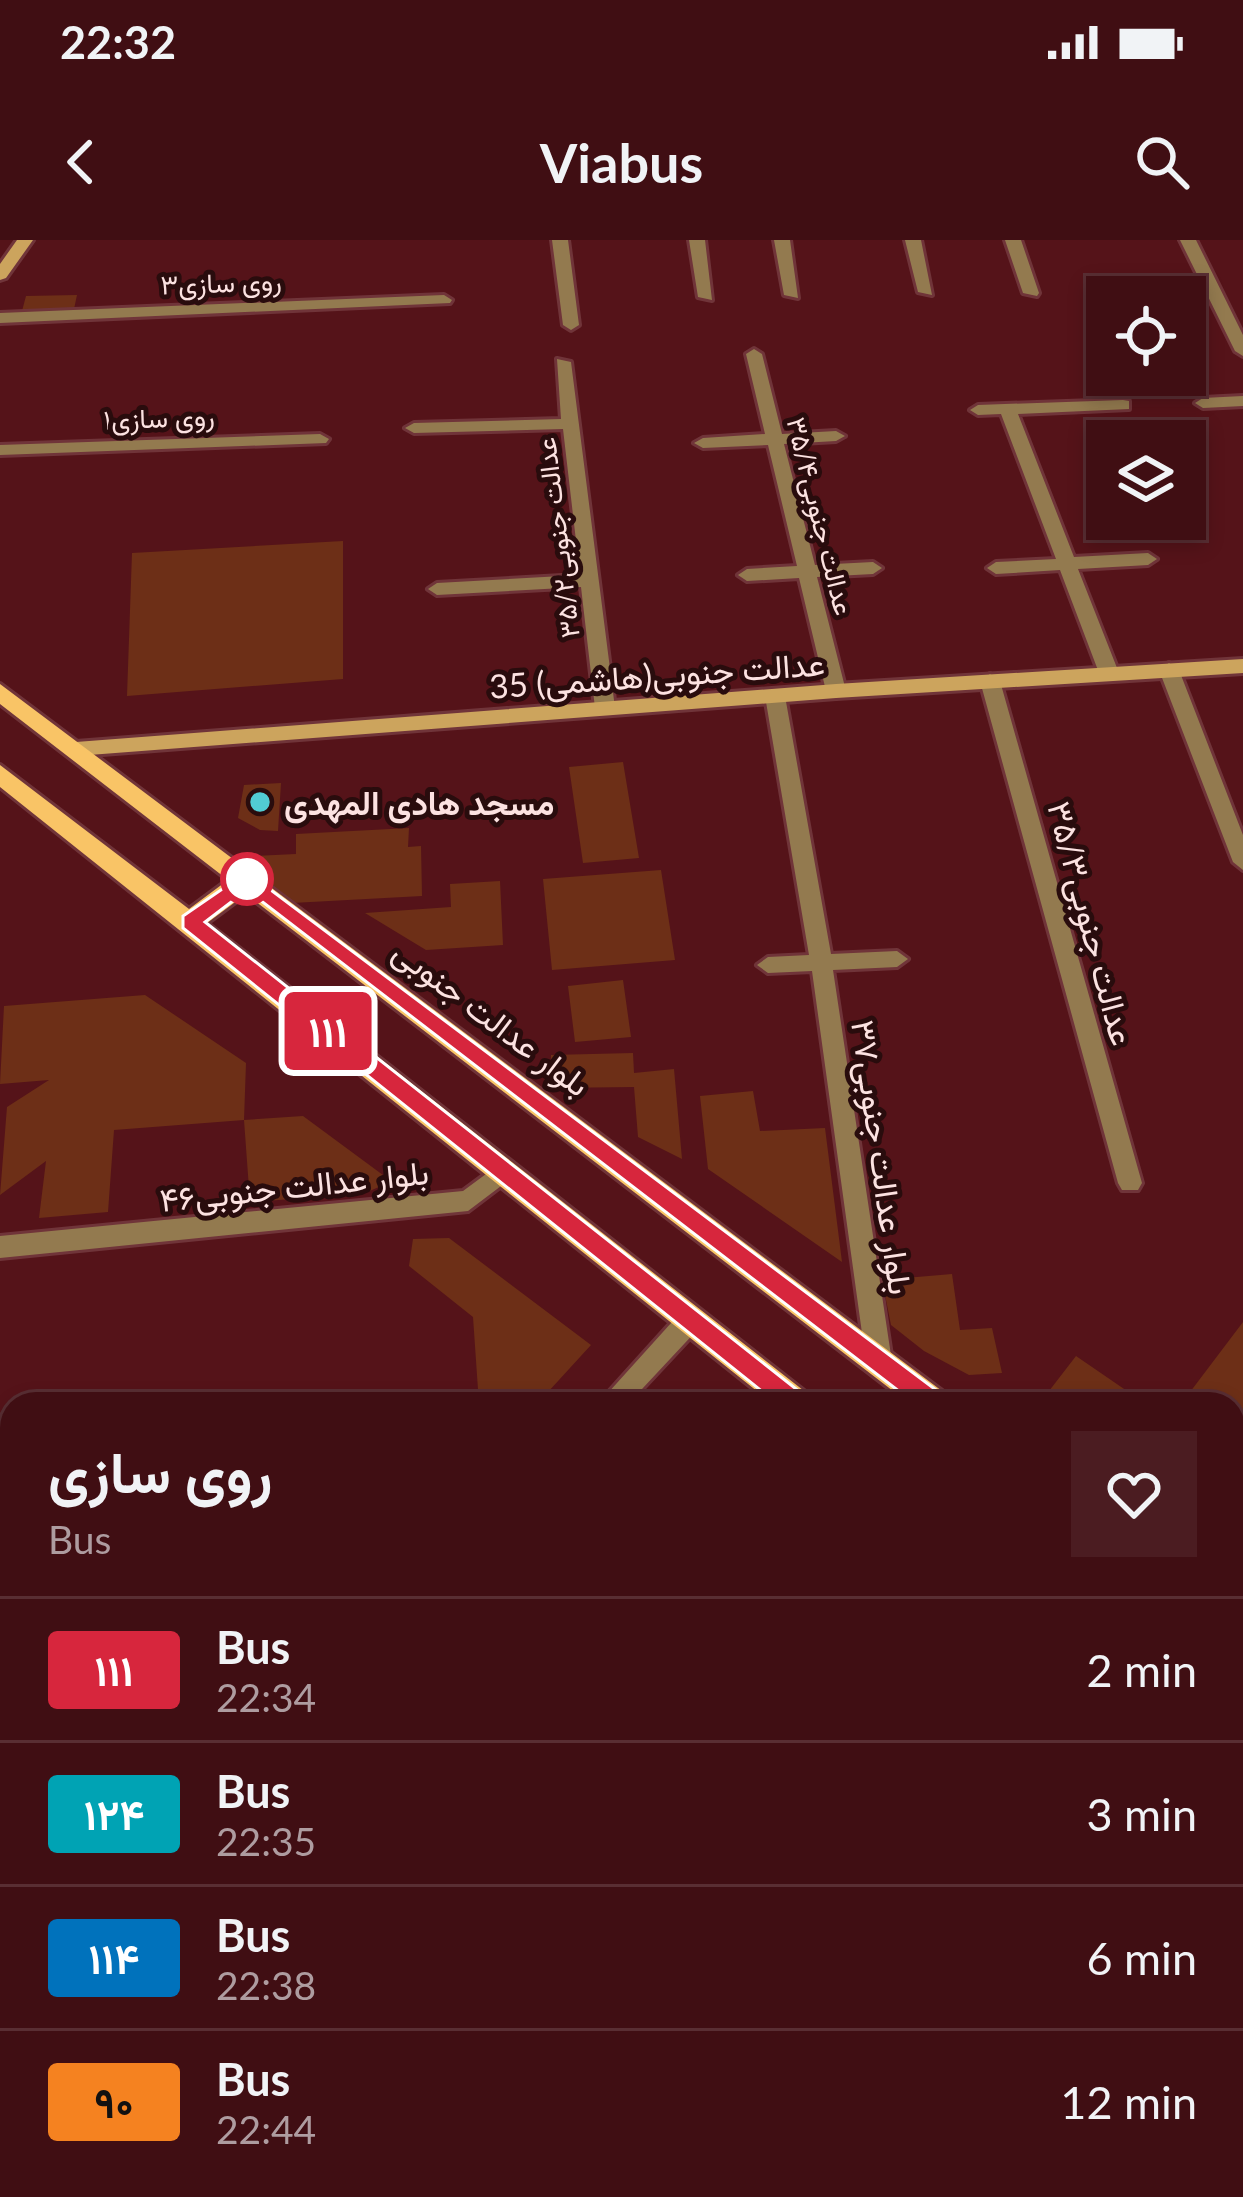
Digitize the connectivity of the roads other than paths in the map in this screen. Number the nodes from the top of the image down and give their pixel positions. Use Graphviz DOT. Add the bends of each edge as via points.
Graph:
graph roads {
  1 [pos="25,240"];
  2 [pos="560,240"];
  3 [pos="697,240"];
  4 [pos="782,240"];
  5 [pos="913,240"];
  6 [pos="1013,240"];
  7 [pos="1188,240"];
  8 [pos="0,275"];
  9 [pos="926,292"];
  10 [pos="1031,293"];
  11 [pos="792,295"];
  12 [pos="706,297"];
  13 [pos="444,300"];
  14 [pos="0,318"];
  15 [pos="571,325"];
  16 [pos="1243,351"];
  17 [pos="754,353"];
  18 [pos="563,362"];
  19 [pos="1243,401"];
  20 [pos="1203,404"];
  21 [pos="1123,405"];
  22 [pos="978,410"];
  23 [pos="1008,410"];
  24 [pos="571,424"];
  25 [pos="414,428"];
  26 [pos="836,436"];
  27 [pos="320,439"];
  28 [pos="775,440"];
  29 [pos="703,443"];
  30 [pos="0,450"];
  31 [pos="1148,559"];
  32 [pos="1064,563"];
  33 [pos="873,568"];
  34 [pos="997,568"];
  35 [pos="808,572"];
  36 [pos="747,575"];
  37 [pos="589,581"];
  38 [pos="436,590"];
  39 [pos="1243,666"];
  40 [pos="1169,670"];
  41 [pos="1109,673"];
  42 [pos="991,681"];
  43 [pos="836,691"];
  44 [pos="0,692"];
  45 [pos="775,696"];
  46 [pos="605,708"];
  47 [pos="76,748"];
  48 [pos="5,780"];
  49 [pos="1243,862"];
  50 [pos="247,879"];
  51 [pos="190,922"];
  52 [pos="897,959"];
  53 [pos="821,961"];
  54 [pos="768,965"];
  55 [pos="505,1171"];
  56 [pos="1130,1183"];
  57 [pos="0,1246"];
  58 [pos="690,1320"];
  59 [pos="879,1362"];
  60 [pos="622,1392"];
  61 [pos="781,1392"];
  62 [pos="919,1392"];
  1 -- 8 [label="street"];
  2 -- 15 [label="street"];
  3 -- 12 [label="street"];
  4 -- 11 [label="street"];
  5 -- 9 [label="street"];
  6 -- 10 [label="street"];
  7 -- 16 [label="street"];
  13 -- 14 [label="street, روی سازی۳"];
  17 -- 28 [label="street, عدالت جنوبی۳۵/۴"];
  18 -- 24 [label="street, عدالت جنوبی۳۵/۲"];
  19 -- 20 [label="street"];
  21 -- 23 [label="street"];
  22 -- 23 [label="street"];
  23 -- 32 [label="street"];
  24 -- 25 [label="street"];
  24 -- 37 [label="street, عدالت جنوبی۳۵/۲"];
  26 -- 28 [label="street"];
  27 -- 30 [label="street, روی سازی۱"];
  28 -- 29 [label="street"];
  28 -- 35 [label="street, عدالت جنوبی۳۵/۴"];
  31 -- 32 [label="street"];
  32 -- 34 [label="street"];
  32 -- 41 [label="street"];
  33 -- 35 [label="street"];
  35 -- 36 [label="street"];
  35 -- 43 [label="street, عدالت جنوبی۳۵/۴"];
  37 -- 38 [label="street"];
  37 -- 46 [label="street, عدالت جنوبی۳۵/۲"];
  39 -- 40 [label="street, 35 عدالت جنوبی(هاشمی)"];
  40 -- 41 [label="street, 35 عدالت جنوبی(هاشمی)"];
  40 -- 49 [label="street"];
  41 -- 42 [label="street, 35 عدالت جنوبی(هاشمی)"];
  42 -- 43 [label="street, 35 عدالت جنوبی(هاشمی)"];
  42 -- 56 [label="street, عدالت جنوبی۳۵/۳"];
  43 -- 45 [label="street, 35 عدالت جنوبی(هاشمی)"];
  44 -- 47 [label="main road, بلوار عدالت جنوبی"];
  45 -- 46 [label="street, 35 عدالت جنوبی(هاشمی)"];
  45 -- 53 [label="street, بلوار عدالت جنوبی۳۷"];
  46 -- 47 [label="street, 35 عدالت جنوبی(هاشمی)"];
  47 -- 50 [label="main road, بلوار عدالت جنوبی"];
  48 -- 51 [label="main road"];
  50 -- 51 [label="main road"];
  50 -- 59 [label="main road, بلوار عدالت جنوبی"];
  51 -- 55 [label="main road"];
  52 -- 53 [label="street"];
  53 -- 54 [label="street"];
  53 -- 59 [label="street, بلوار عدالت جنوبی۳۷"];
  55 -- 57 [label="street, بلوار عدالت جنوبی۴۶" via="468,1201"];
  55 -- 58 [label="main road"];
  58 -- 60 [label="street"];
  58 -- 61 [label="main road"];
  59 -- 62 [label="main road, بلوار عدالت جنوبی"];
}
